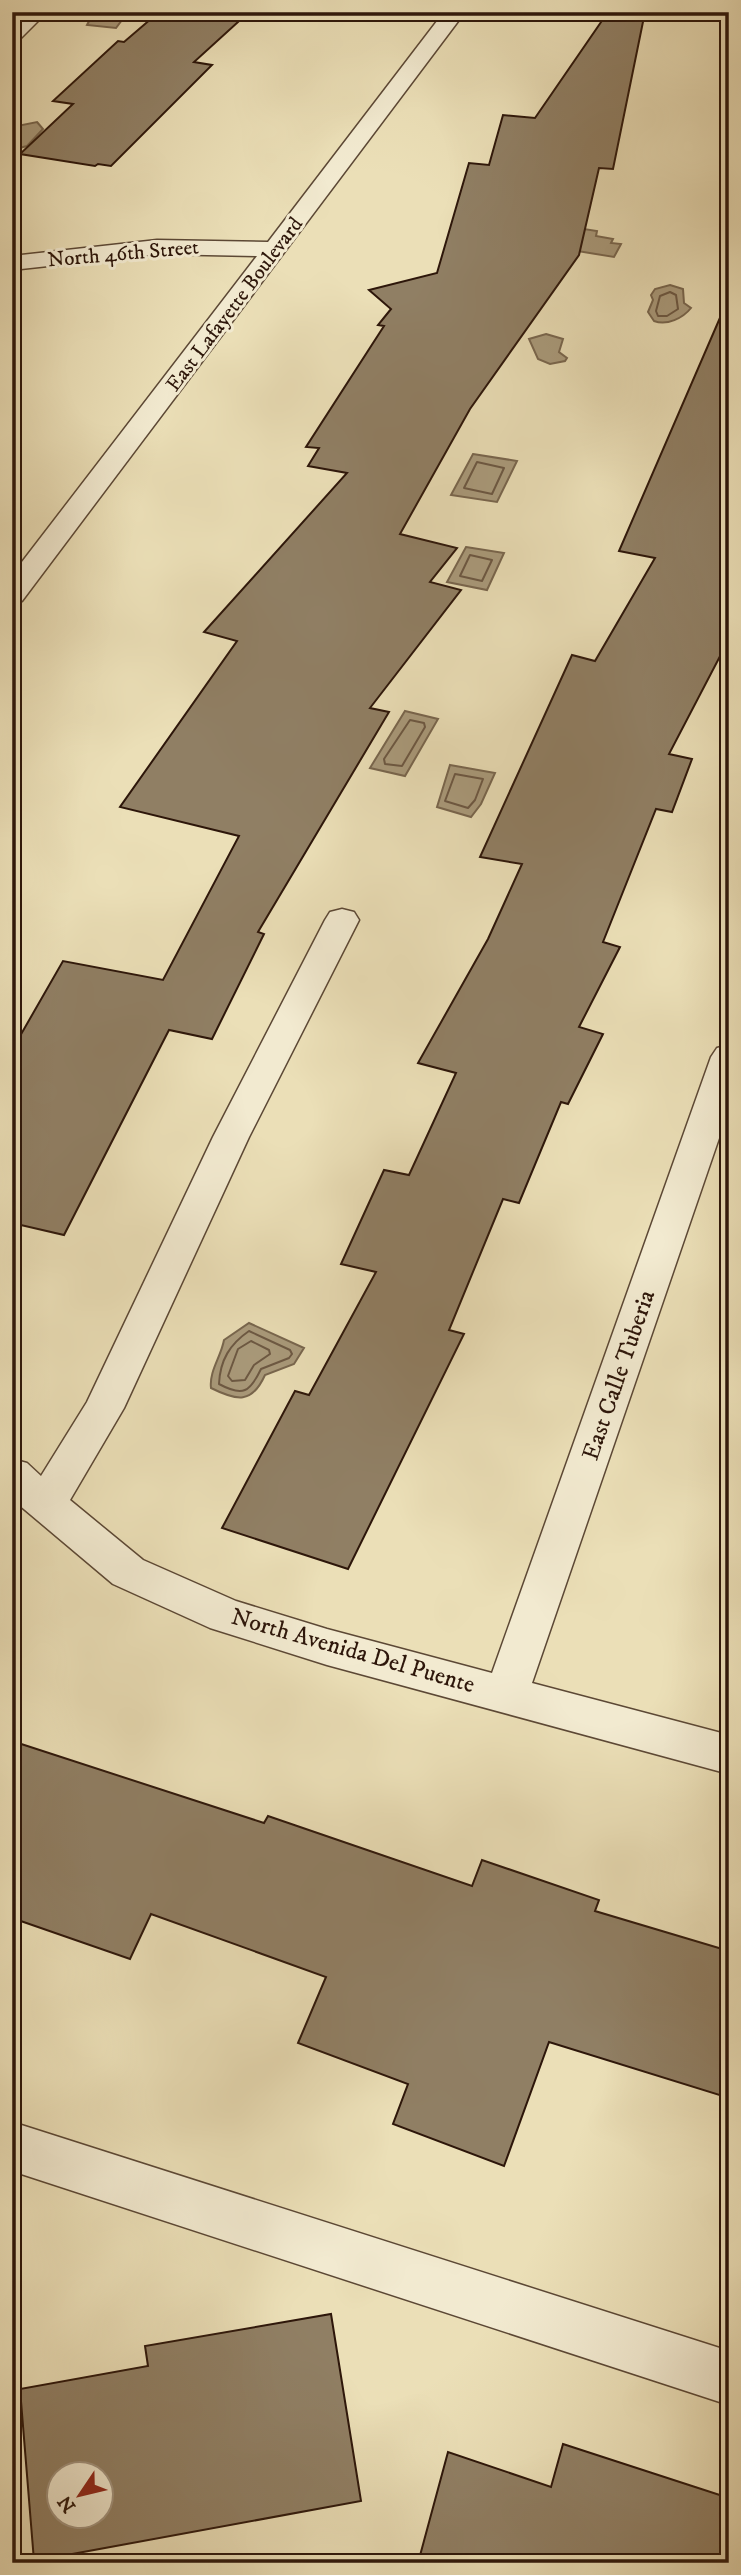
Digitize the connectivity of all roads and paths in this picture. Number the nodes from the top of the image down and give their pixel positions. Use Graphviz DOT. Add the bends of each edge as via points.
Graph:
graph roads {
  1 [pos="37,12"];
  2 [pos="455,12"];
  3 [pos="12,36"];
  4 [pos="276,249"];
  5 [pos="12,263"];
  6 [pos="12,595"];
  7 [pos="342,920"];
  8 [pos="729,1057"];
  9 [pos="12,1475"];
  10 [pos="47,1502"];
  11 [pos="507,1693"];
  12 [pos="729,1755"];
  13 [pos="12,2147"];
  14 [pos="729,2378"];
  1 -- 3 [label="street"];
  2 -- 4 [label="street, East Lafayette Boulevard"];
  4 -- 5 [label="street, North 46th Street" via="157,247"];
  4 -- 6 [label="street, East Lafayette Boulevard"];
  7 -- 10 [label="street" via="231,1137 104,1408"];
  8 -- 11 [label="street, East Calle Tuberia"];
  9 -- 10 [label="street, North Avenida Del Puente"];
  10 -- 11 [label="street, North Avenida Del Puente" via="128,1572 225,1615 327,1647"];
  11 -- 12 [label="street, North Avenida Del Puente"];
  13 -- 14 [label="street"];
}
